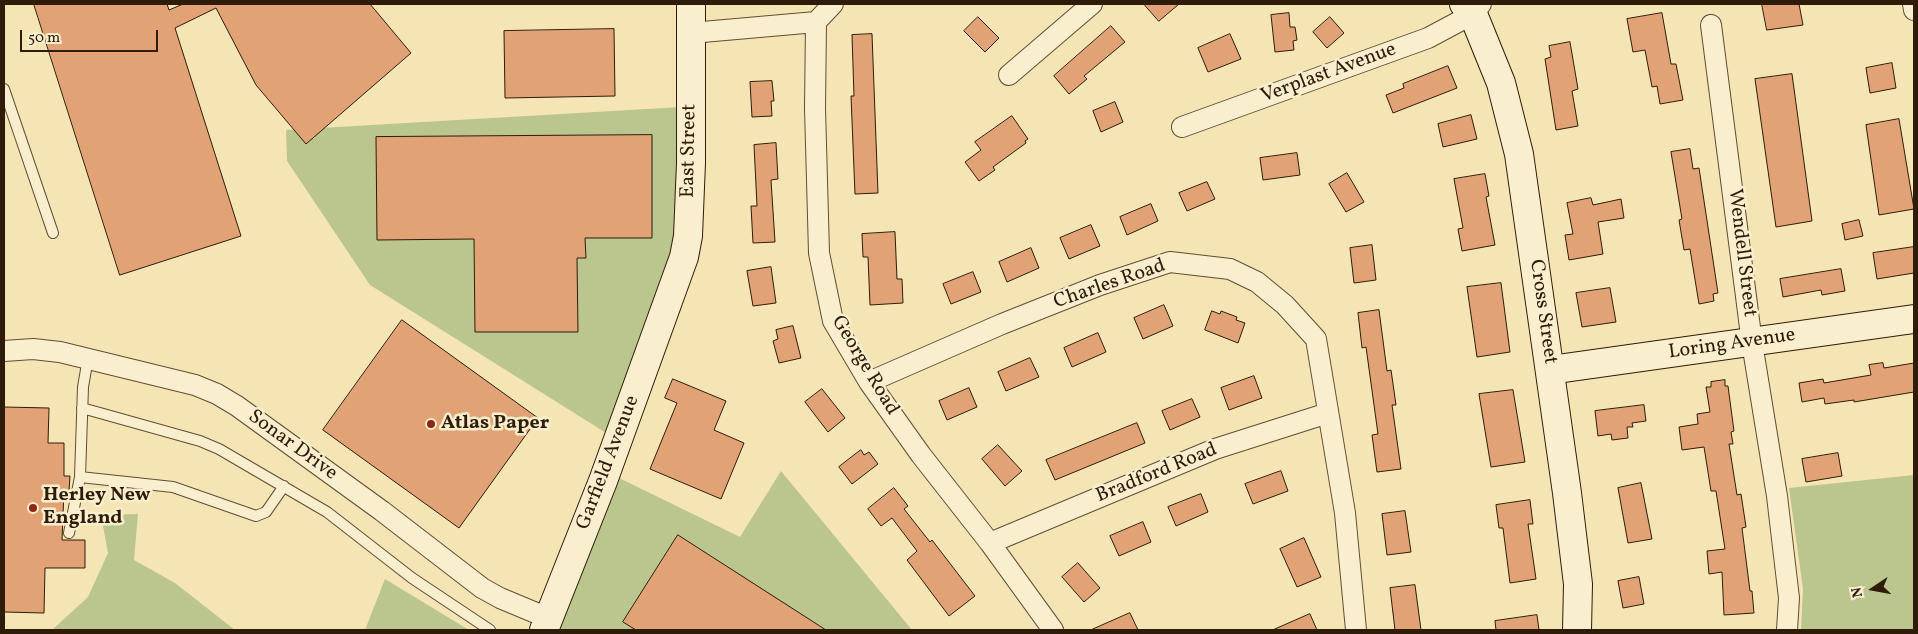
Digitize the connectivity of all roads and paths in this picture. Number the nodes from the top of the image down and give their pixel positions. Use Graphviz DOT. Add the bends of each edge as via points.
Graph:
graph roads {
  1 [pos="691,4"];
  2 [pos="833,4"];
  3 [pos="1092,4"];
  4 [pos="1914,4"];
  5 [pos="1473,7"];
  6 [pos="1914,10"];
  7 [pos="816,22"];
  8 [pos="1711,25"];
  9 [pos="691,32"];
  10 [pos="1009,75"];
  11 [pos="4,89"];
  12 [pos="1182,127"];
  13 [pos="53,233"];
  14 [pos="671,296"];
  15 [pos="1914,319"];
  16 [pos="1752,343"];
  17 [pos="4,351"];
  18 [pos="88,358"];
  19 [pos="1550,370"];
  20 [pos="869,382"];
  21 [pos="82,408"];
  22 [pos="1328,412"];
  23 [pos="80,477"];
  24 [pos="284,486"];
  25 [pos="69,533"];
  26 [pos="990,543"];
  27 [pos="546,624"];
  28 [pos="490,630"];
  29 [pos="1053,630"];
  30 [pos="1356,630"];
  31 [pos="1577,630"];
  32 [pos="1787,630"];
  1 -- 9 [label="street, East Street"];
  2 -- 7 [label="street"];
  3 -- 10 [label="street"];
  4 -- 6 [label="street"];
  5 -- 12 [label="street, Verplast Avenue" via="1428,38"];
  5 -- 19 [label="street, Cross Street" via="1501,83 1519,154"];
  7 -- 9 [label="street"];
  7 -- 20 [label="street, George Road" via="819,253 833,321"];
  8 -- 16 [label="street, Wendell Street"];
  9 -- 14 [label="street, East Street" via="688,236"];
  11 -- 13 [label="lane"];
  14 -- 27 [label="street, Garfield Avenue" via="606,475"];
  15 -- 16 [label="street, Loring Avenue"];
  16 -- 19 [label="street, Loring Avenue"];
  16 -- 32 [label="street, Wendell Street" via="1789,598"];
  17 -- 18 [label="street, Sonar Drive" via="44,349"];
  18 -- 21 [label="lane"];
  18 -- 27 [label="street, Sonar Drive" via="184,382 217,394 482,588"];
  19 -- 31 [label="street, Cross Street" via="1578,584"];
  20 -- 22 [label="street, Charles Road" via="1002,324 1100,285 1170,262 1230,269 1257,282 1285,305 1316,339"];
  20 -- 26 [label="street, George Road"];
  21 -- 23 [label="lane"];
  21 -- 24 [label="lane" via="213,446"];
  22 -- 26 [label="street, Bradford Road" via="1215,449"];
  22 -- 30 [label="street, Charles Road" via="1345,514"];
  23 -- 24 [label="lane" via="173,486 256,516 264,514"];
  23 -- 25 [label="lane"];
  24 -- 28 [label="lane" via="327,512 412,578"];
  26 -- 29 [label="street, George Road"];
}
